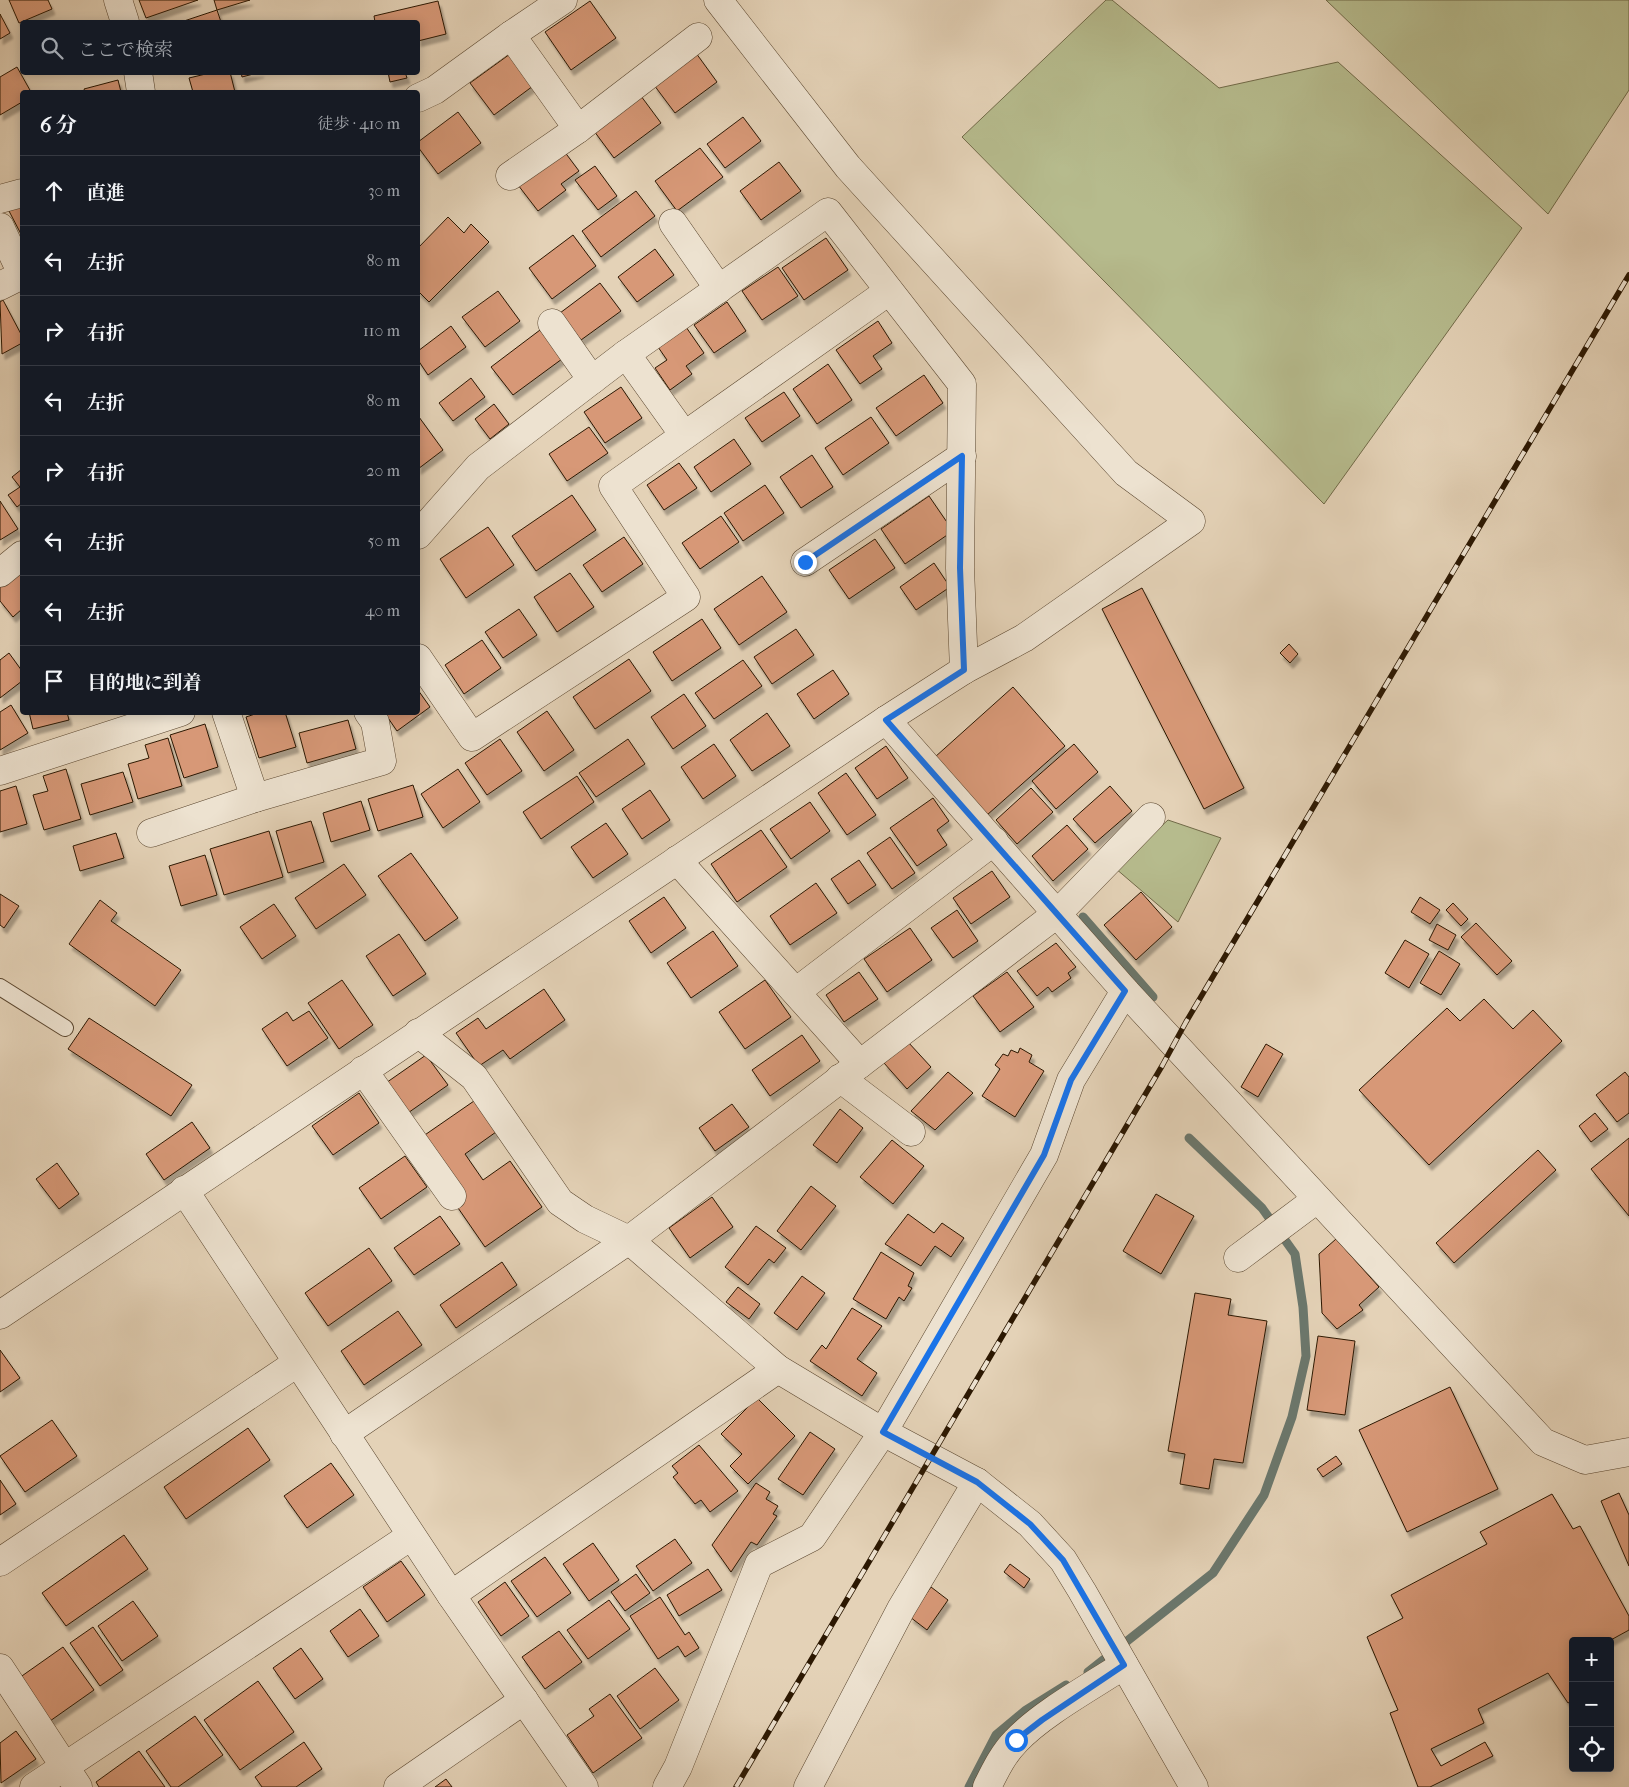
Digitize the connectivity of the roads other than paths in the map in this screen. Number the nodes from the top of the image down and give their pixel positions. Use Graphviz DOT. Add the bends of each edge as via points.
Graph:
graph roads {
  1 [pos="118,0"];
  2 [pos="563,0"];
  3 [pos="718,0"];
  4 [pos="125,20"];
  5 [pos="510,35"];
  6 [pos="698,37"];
  7 [pos="138,75"];
  8 [pos="141,90"];
  9 [pos="420,97"];
  10 [pos="578,129"];
  11 [pos="510,176"];
  12 [pos="20,193"];
  13 [pos="0,199"];
  14 [pos="673,223"];
  15 [pos="0,227"];
  16 [pos="20,270"];
  17 [pos="20,275"];
  18 [pos="0,286"];
  19 [pos="719,289"];
  20 [pos="890,291"];
  21 [pos="552,323"];
  22 [pos="626,354"];
  23 [pos="592,380"];
  24 [pos="684,435"];
  25 [pos="962,456"];
  26 [pos="420,533"];
  27 [pos="20,557"];
  28 [pos="805,562"];
  29 [pos="0,573"];
  30 [pos="420,661"];
  31 [pos="964,670"];
  32 [pos="172,715"];
  33 [pos="227,715"];
  34 [pos="370,715"];
  35 [pos="886,720"];
  36 [pos="0,771"];
  37 [pos="255,798"];
  38 [pos="1151,817"];
  39 [pos="151,833"];
  40 [pos="994,841"];
  41 [pos="677,860"];
  42 [pos="1058,913"];
  43 [pos="0,987"];
  44 [pos="796,991"];
  45 [pos="1125,991"];
  46 [pos="65,1028"];
  47 [pos="418,1033"];
  48 [pos="363,1070"];
  49 [pos="850,1071"];
  50 [pos="910,1132"];
  51 [pos="184,1190"];
  52 [pos="452,1196"];
  53 [pos="1317,1199"];
  54 [pos="629,1240"];
  55 [pos="1238,1258"];
  56 [pos="0,1315"];
  57 [pos="297,1363"];
  58 [pos="778,1368"];
  59 [pos="883,1432"];
  60 [pos="344,1434"];
  61 [pos="1629,1452"];
  62 [pos="977,1482"];
  63 [pos="411,1536"];
  64 [pos="0,1562"];
  65 [pos="451,1595"];
  66 [pos="1124,1665"];
  67 [pos="0,1668"];
  68 [pos="524,1700"];
  69 [pos="71,1777"];
  70 [pos="34,1787"];
  71 [pos="398,1787"];
  72 [pos="584,1787"];
  73 [pos="667,1787"];
  74 [pos="808,1787"];
  75 [pos="987,1787"];
  76 [pos="1194,1787"];
  1 -- 4 [label="street"];
  2 -- 5 [label="street"];
  3 -- 31 [label="street" via="848,167 1126,472 1191,521 1024,638"];
  5 -- 9 [label="street" via="436,90"];
  5 -- 10 [label="street"];
  6 -- 10 [label="street"];
  7 -- 8 [label="street"];
  10 -- 11 [label="street"];
  12 -- 13 [label="street"];
  14 -- 19 [label="street"];
  15 -- 16 [label="street"];
  17 -- 18 [label="street"];
  19 -- 20 [label="street" via="828,212"];
  19 -- 22 [label="street"];
  20 -- 24 [label="street"];
  20 -- 25 [label="street" via="962,384"];
  21 -- 23 [label="street"];
  22 -- 23 [label="street"];
  22 -- 24 [label="street"];
  23 -- 26 [label="street" via="478,467"];
  24 -- 30 [label="street" via="613,486 686,596 472,736"];
  25 -- 28 [label="street"];
  25 -- 31 [label="street" via="960,568"];
  27 -- 29 [label="street"];
  31 -- 35 [label="street"];
  32 -- 36 [label="street"];
  33 -- 37 [label="street"];
  34 -- 37 [label="street" via="375,722 382,761"];
  35 -- 40 [label="street"];
  35 -- 41 [label="street"];
  37 -- 39 [label="street"];
  38 -- 42 [label="street"];
  40 -- 42 [label="street"];
  40 -- 44 [label="street"];
  41 -- 44 [label="street"];
  41 -- 47 [label="street"];
  42 -- 45 [label="street"];
  42 -- 49 [label="street"];
  43 -- 46 [label="lane"];
  44 -- 49 [label="street"];
  45 -- 53 [label="street"];
  45 -- 59 [label="street" via="1071,1080 1044,1155"];
  47 -- 48 [label="street"];
  47 -- 54 [label="street" via="474,1077 560,1202 585,1219"];
  48 -- 51 [label="street"];
  48 -- 52 [label="street"];
  49 -- 50 [label="street"];
  49 -- 54 [label="street"];
  51 -- 56 [label="street"];
  51 -- 57 [label="street"];
  53 -- 55 [label="street"];
  53 -- 61 [label="street" via="1543,1442 1585,1460"];
  54 -- 58 [label="street"];
  54 -- 60 [label="street"];
  57 -- 60 [label="street"];
  57 -- 64 [label="street"];
  58 -- 59 [label="street"];
  58 -- 65 [label="street"];
  59 -- 62 [label="street"];
  59 -- 73 [label="street" via="812,1536 759,1564 678,1767"];
  60 -- 63 [label="street"];
  62 -- 66 [label="street" via="1030,1524 1063,1560"];
  62 -- 74 [label="street" via="901,1609"];
  63 -- 65 [label="street"];
  63 -- 69 [label="street"];
  65 -- 68 [label="street"];
  66 -- 75 [label="street" via="1016,1740"];
  66 -- 76 [label="street"];
  67 -- 69 [label="street"];
  68 -- 71 [label="street"];
  68 -- 72 [label="street"];
  69 -- 70 [label="street"];
}
